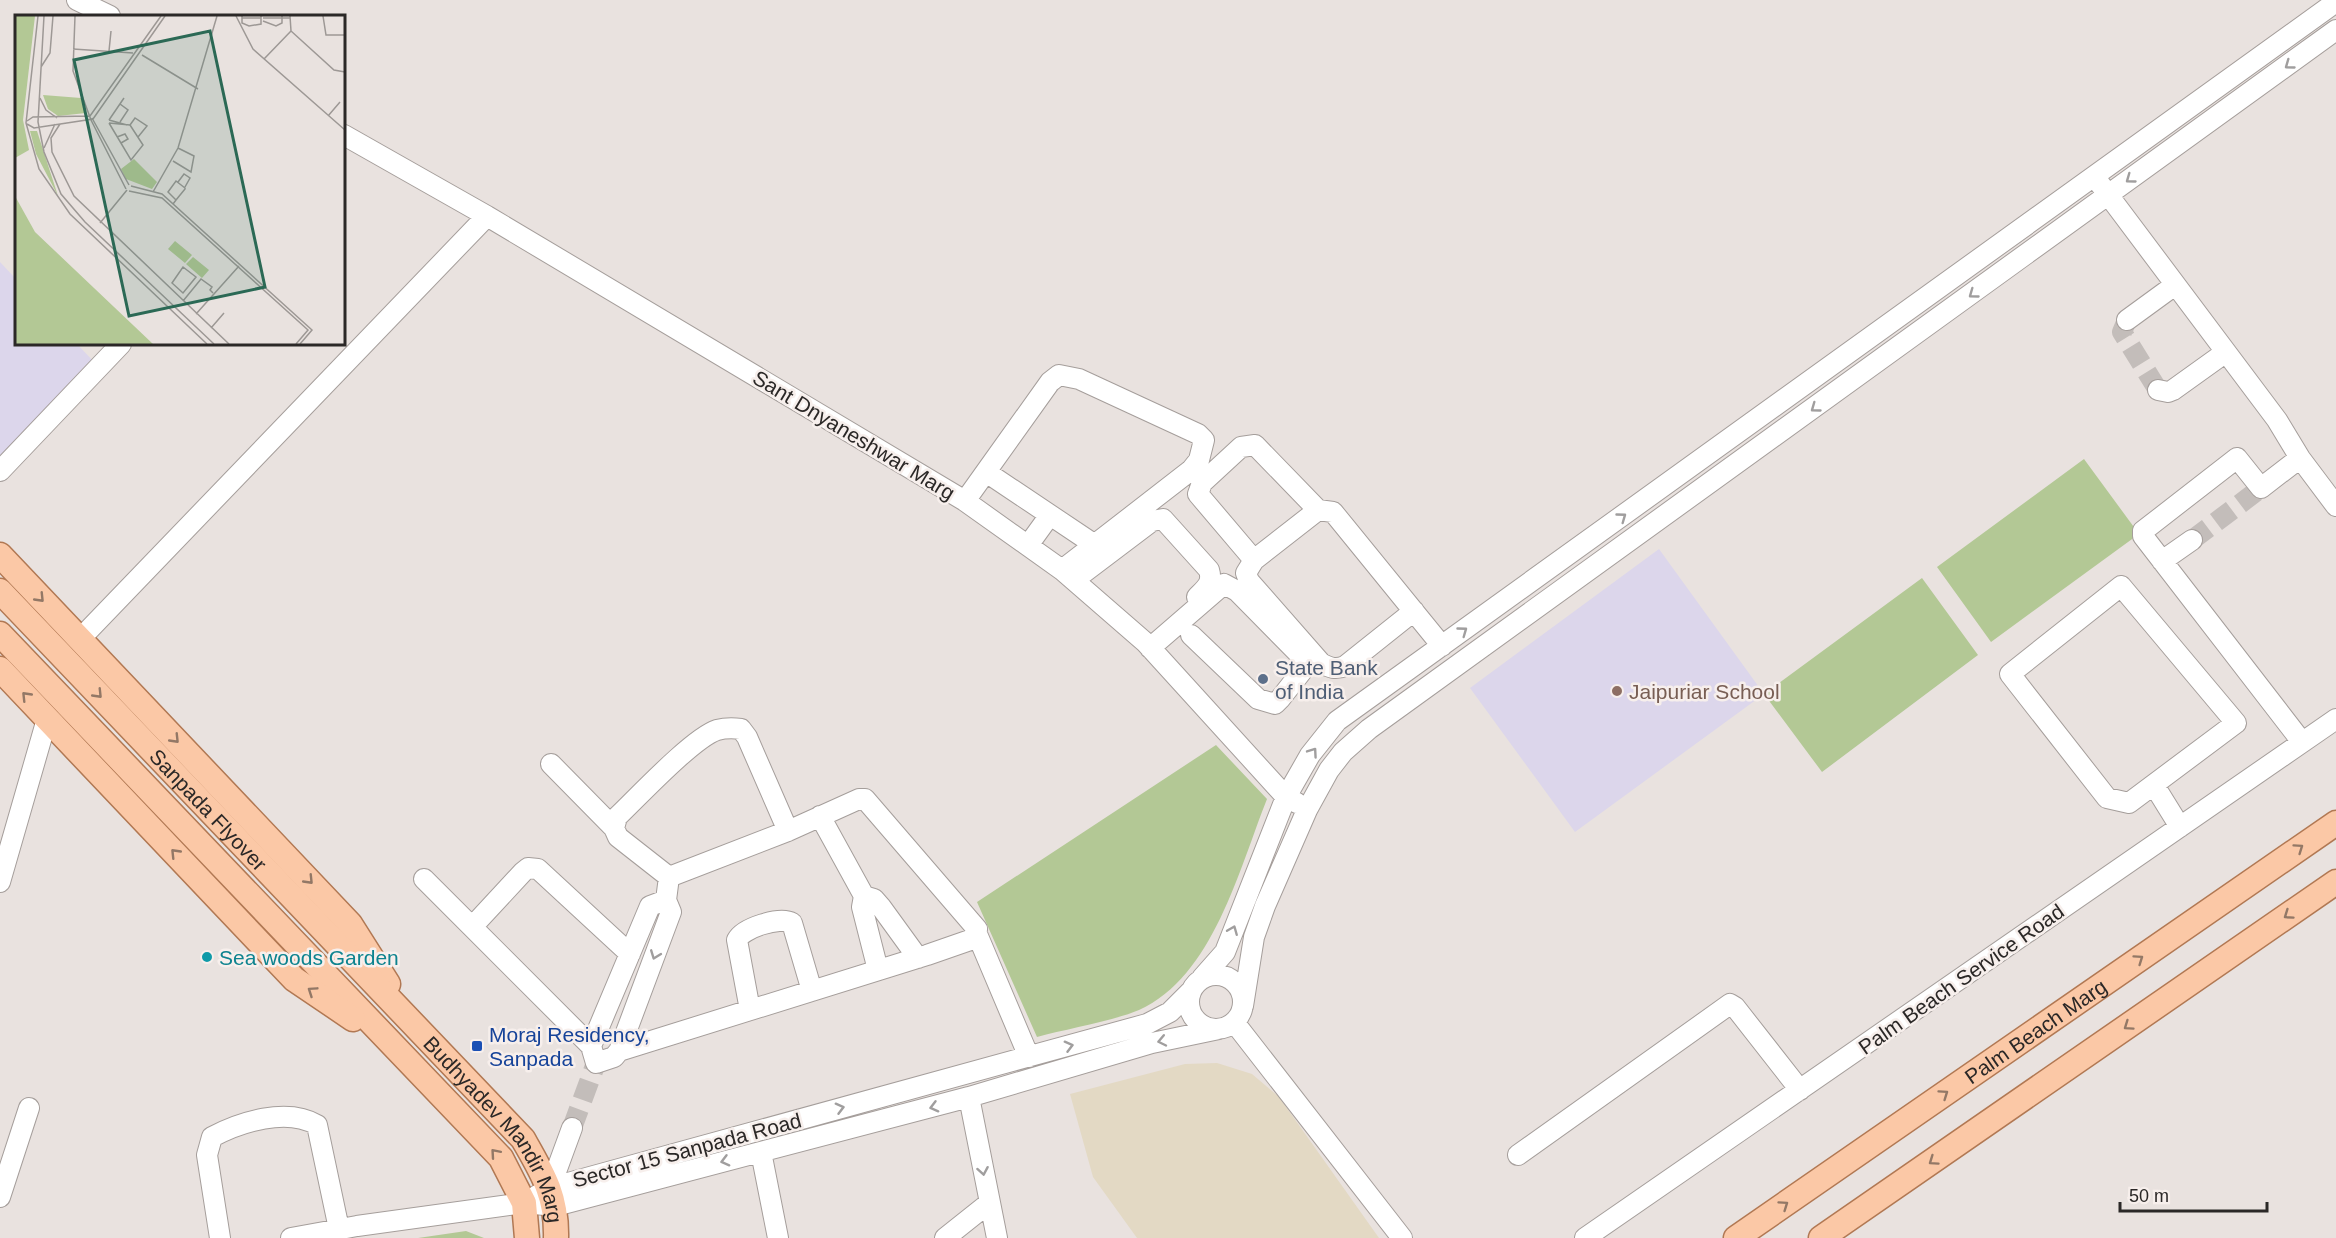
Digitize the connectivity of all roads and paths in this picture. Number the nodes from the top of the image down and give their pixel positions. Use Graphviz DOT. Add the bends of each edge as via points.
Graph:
graph roads {
  1 [pos="77,0"];
  2 [pos="2336,2"];
  3 [pos="108,15"];
  4 [pos="2336,30"];
  5 [pos="345,136"];
  6 [pos="2095,177"];
  7 [pos="2108,195"];
  8 [pos="487,216"];
  9 [pos="2175,285"];
  10 [pos="2127,320"];
  11 [pos="120,345"];
  12 [pos="2226,352"];
  13 [pos="2158,390"];
  14 [pos="2300,458"];
  15 [pos="0,471"];
  16 [pos="986,472"];
  17 [pos="964,501"];
  18 [pos="2336,506"];
  19 [pos="1318,510"];
  20 [pos="1050,515"];
  21 [pos="2192,540"];
  22 [pos="1029,544"];
  23 [pos="1095,545"];
  24 [pos="0,555"];
  25 [pos="1254,560"];
  26 [pos="2162,561"];
  27 [pos="1068,575"];
  28 [pos="0,591"];
  29 [pos="1414,610"];
  30 [pos="0,634"];
  31 [pos="1191,635"];
  32 [pos="80,639"];
  33 [pos="1148,645"];
  34 [pos="1442,646"];
  35 [pos="0,669"];
  36 [pos="47,719"];
  37 [pos="2336,719"];
  38 [pos="2302,742"];
  39 [pos="552,764"];
  40 [pos="2154,785"];
  41 [pos="1286,797"];
  42 [pos="1307,810"];
  43 [pos="820,816"];
  44 [pos="2336,823"];
  45 [pos="2180,827"];
  46 [pos="614,828"];
  47 [pos="788,831"];
  48 [pos="669,877"];
  49 [pos="424,879"];
  50 [pos="0,882"];
  51 [pos="2336,882"];
  52 [pos="864,896"];
  53 [pos="666,900"];
  54 [pos="472,927"];
  55 [pos="977,934"];
  56 [pos="630,954"];
  57 [pos="918,958"];
  58 [pos="878,970"];
  59 [pos="1196,985"];
  60 [pos="812,991"];
  61 [pos="750,1010"];
  62 [pos="1232,1019"];
  63 [pos="416,1028"];
  64 [pos="591,1046"];
  65 [pos="395,1048"];
  66 [pos="619,1051"];
  67 [pos="1029,1057"];
  68 [pos="1800,1090"];
  69 [pos="969,1097"];
  70 [pos="29,1108"];
  71 [pos="572,1128"];
  72 [pos="761,1152"];
  73 [pos="1518,1155"];
  74 [pos="0,1197"];
  75 [pos="552,1197"];
  76 [pos="524,1203"];
  77 [pos="989,1203"];
  78 [pos="339,1229"];
  79 [pos="220,1238"];
  80 [pos="291,1238"];
  81 [pos="527,1238"];
  82 [pos="556,1238"];
  83 [pos="778,1238"];
  84 [pos="945,1238"];
  85 [pos="997,1238"];
  86 [pos="1402,1238"];
  87 [pos="1585,1238"];
  88 [pos="1736,1238"];
  89 [pos="1821,1238"];
  1 -- 3 [label="street"];
  2 -- 6 [label="street, Sector 15 Sanpada Road"];
  4 -- 7 [label="street, one-way"];
  5 -- 8 [label="street, Sant Dnyaneshwar Marg"];
  6 -- 7 [label="street"];
  34 -- 6 [label="street, Sector 15 Sanpada Road, one-way"];
  7 -- 9 [label="street"];
  7 -- 42 [label="street, one-way" via="1369,729 1329,770"];
  8 -- 17 [label="street, Sant Dnyaneshwar Marg"];
  8 -- 32 [label="street"];
  9 -- 10 [label="street"];
  9 -- 12 [label="street"];
  11 -- 15 [label="street"];
  12 -- 13 [label="street" via="2173,390"];
  12 -- 14 [label="street"];
  14 -- 18 [label="street"];
  14 -- 26 [label="street" via="2260,488 2237,458 2143,531"];
  16 -- 17 [label="street"];
  16 -- 20 [label="street"];
  16 -- 23 [label="street" via="1059,375 1079,379 1198,434 1204,440 1203,449 1191,470"];
  17 -- 22 [label="street, Sant Dnyaneshwar Marg"];
  19 -- 25 [label="street"];
  19 -- 25 [label="street" via="1255,445 1241,447 1202,483 1198,494"];
  19 -- 29 [label="street" via="1333,512"];
  20 -- 22 [label="street"];
  20 -- 23 [label="street"];
  21 -- 26 [label="street"];
  22 -- 27 [label="street, Sant Dnyaneshwar Marg"];
  23 -- 27 [label="street"];
  24 -- 32 [label="main road, one-way"];
  25 -- 29 [label="street" via="1246,573 1249,581 1321,663 1330,668 1345,666"];
  26 -- 38 [label="street"];
  27 -- 33 [label="street, Sant Dnyaneshwar Marg"];
  27 -- 33 [label="street" via="1152,521 1163,519 1169,523 1211,577 1208,586"];
  28 -- 63 [label="main road, Sanpada Flyover, one-way"];
  29 -- 34 [label="street"];
  30 -- 65 [label="main road, Sanpada Flyover"];
  31 -- 33 [label="street" via="1268,704 1280,699 1306,666 1237,591 1224,585"];
  32 -- 63 [label="main road, one-way" via="350,924"];
  33 -- 41 [label="street, Sant Dnyaneshwar Marg"];
  41 -- 34 [label="street, Sector 15 Sanpada Road, one-way" via="1310,755 1337,721"];
  36 -- 35 [label="main road, one-way"];
  36 -- 50 [label="street"];
  65 -- 36 [label="main road, one-way" via="294,979"];
  37 -- 38 [label="street, Palm Beach Service Road"];
  38 -- 45 [label="street, Palm Beach Service Road"];
  39 -- 46 [label="street"];
  40 -- 40 [label="street" via="2236,723 2121,585 2010,674 2107,798 2129,803"];
  40 -- 45 [label="street"];
  41 -- 42 [label="street, Sant Dnyaneshwar Marg"];
  59 -- 41 [label="street, Sector 15 Sanpada Road, one-way" via="1225,952"];
  42 -- 62 [label="street" via="1265,906"];
  43 -- 47 [label="street"];
  43 -- 52 [label="street"];
  43 -- 55 [label="street" via="859,799 872,804 977,929"];
  88 -- 44 [label="main road, Palm Beach Marg, one-way"];
  45 -- 68 [label="street, Palm Beach Service Road"];
  46 -- 47 [label="street" via="617,817 684,753 715,730 731,727 741,729 747,737"];
  46 -- 48 [label="street" via="625,845"];
  47 -- 48 [label="street"];
  48 -- 53 [label="street"];
  49 -- 54 [label="street"];
  51 -- 89 [label="main road, one-way"];
  52 -- 57 [label="street" via="881,907"];
  52 -- 58 [label="street" via="862,907"];
  53 -- 56 [label="street" via="650,906"];
  53 -- 66 [label="street, one-way" via="671,912"];
  54 -- 56 [label="street" via="523,872 538,869"];
  54 -- 64 [label="street"];
  55 -- 57 [label="street" via="973,939"];
  55 -- 67 [label="street"];
  56 -- 64 [label="street"];
  57 -- 58 [label="street"];
  58 -- 60 [label="street"];
  59 -- 62 [label="street" via="1190,1010 1194,1018 1209,1029"];
  59 -- 62 [label="street" via="1210,975 1227,977 1240,989"];
  67 -- 59 [label="street, Sector 15 Sanpada Road, one-way" via="1147,1024 1170,1012"];
  60 -- 61 [label="street"];
  60 -- 61 [label="street" via="792,923 780,920 742,933 736,940"];
  61 -- 66 [label="street"];
  62 -- 69 [label="street, Sector 15 Sanpada Road, one-way"];
  62 -- 86 [label="street"];
  63 -- 75 [label="main road, Budhyadev Mandir Marg" via="523,1139"];
  64 -- 66 [label="street" via="596,1064"];
  76 -- 65 [label="main road, Budhyadev Mandir Marg, one-way" via="501,1158"];
  75 -- 67 [label="street, Sector 15 Sanpada Road, one-way"];
  68 -- 73 [label="street" via="1730,1004"];
  68 -- 87 [label="street, Palm Beach Service Road"];
  69 -- 72 [label="street, Sector 15 Sanpada Road, one-way"];
  69 -- 77 [label="street, one-way"];
  70 -- 74 [label="street"];
  71 -- 75 [label="street"];
  72 -- 75 [label="street, Sector 15 Sanpada Road, one-way"];
  72 -- 83 [label="street"];
  75 -- 76 [label="street, Sector 15 Sanpada Road"];
  75 -- 82 [label="main road, Budhyadev Mandir Marg"];
  76 -- 78 [label="street"];
  76 -- 81 [label="main road, Budhyadev Mandir Marg"];
  77 -- 84 [label="street"];
  77 -- 85 [label="street"];
  78 -- 79 [label="street" via="317,1125 304,1117 288,1116 232,1126 212,1137 207,1155"];
  78 -- 80 [label="street"];
}
